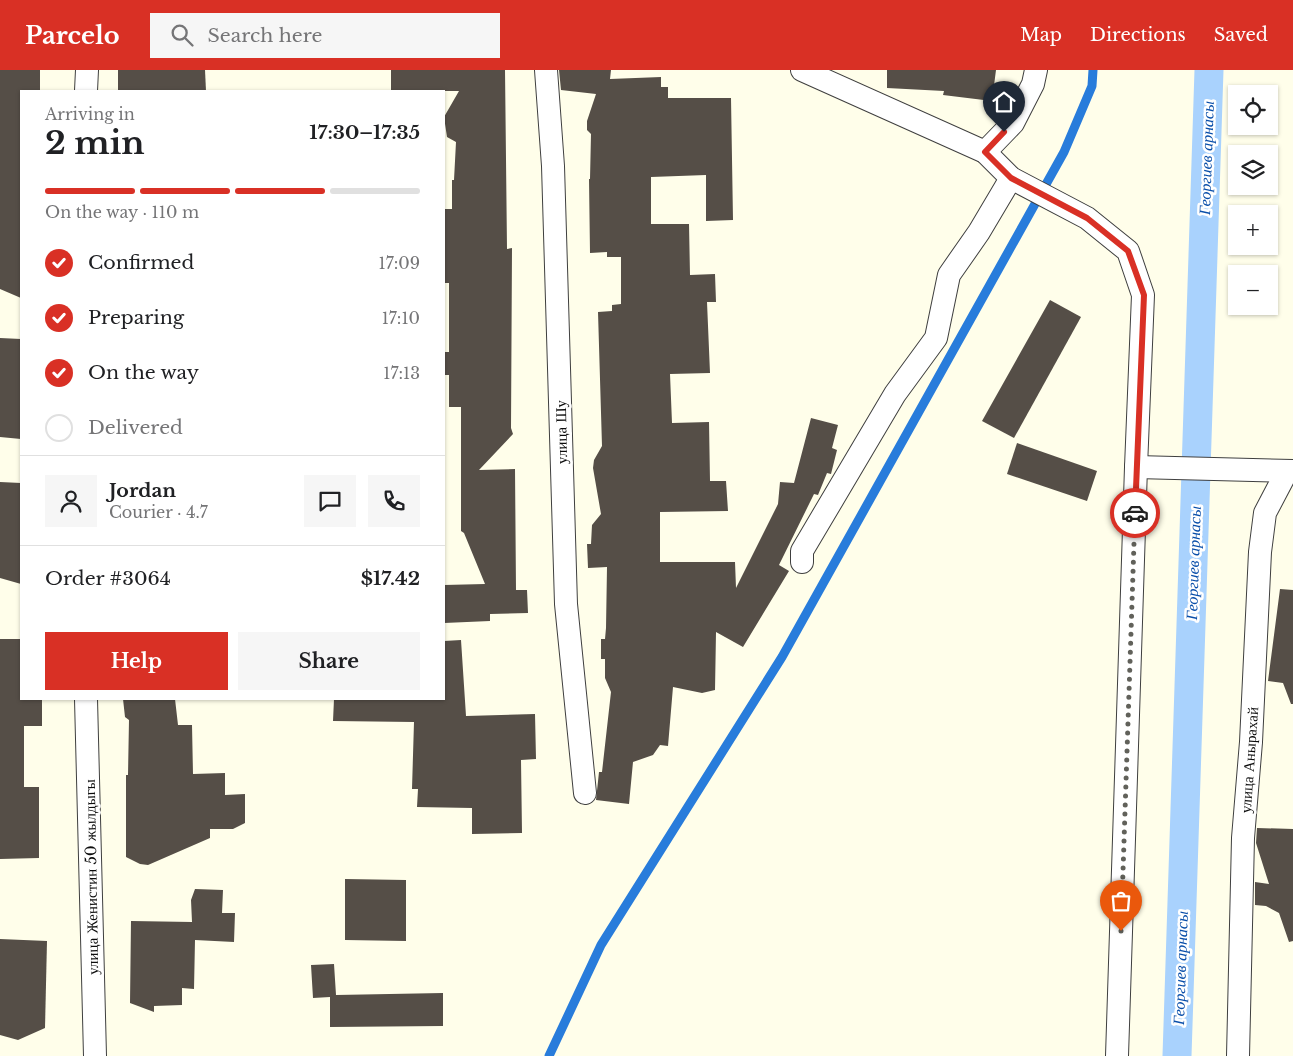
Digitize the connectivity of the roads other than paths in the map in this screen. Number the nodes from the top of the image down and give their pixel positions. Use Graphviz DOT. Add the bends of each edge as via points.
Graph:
graph roads {
  1 [pos="87,70"];
  2 [pos="546,70"];
  3 [pos="802,70"];
  4 [pos="1036,70"];
  5 [pos="86,90"];
  6 [pos="985,152"];
  7 [pos="1011,178"];
  8 [pos="1136,467"];
  9 [pos="1290,471"];
  10 [pos="802,562"];
  11 [pos="86,700"];
  12 [pos="585,792"];
  13 [pos="95,1056"];
  14 [pos="1117,1056"];
  15 [pos="1238,1056"];
  1 -- 5 [label="street"];
  2 -- 12 [label="street, улица Шу" via="553,176 566,604"];
  3 -- 6 [label="street"];
  4 -- 6 [label="street" via="1033,84 1013,123"];
  6 -- 7 [label="street"];
  7 -- 8 [label="street" via="1087,218 1128,251 1144,295"];
  7 -- 10 [label="street" via="949,275 936,338 895,394 858,454 802,550"];
  8 -- 9 [label="street, улица Анырахай"];
  8 -- 14 [label="street"];
  9 -- 15 [label="street, улица Анырахай" via="1265,513 1260,552 1243,838"];
  11 -- 13 [label="street, улица Женистин 50 жылдыгы"];
}
